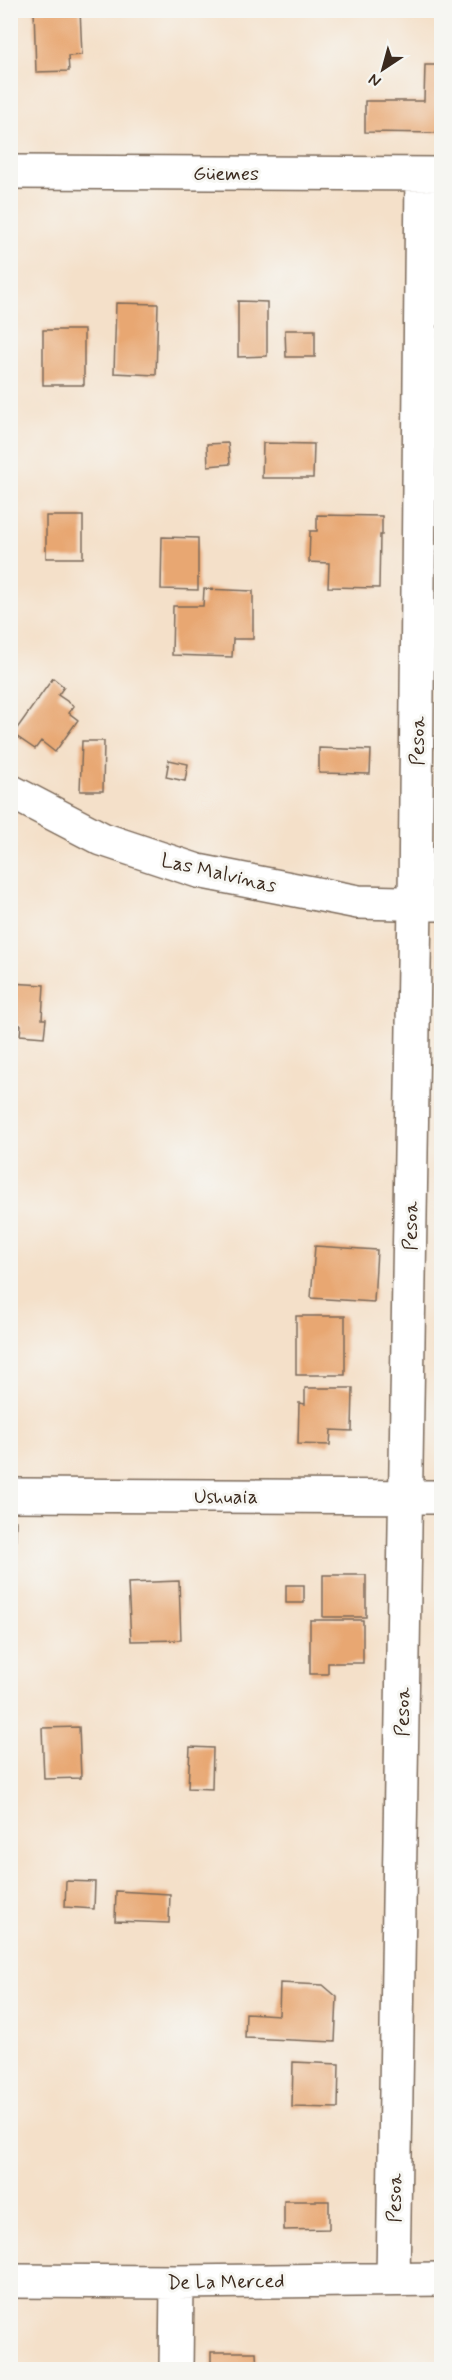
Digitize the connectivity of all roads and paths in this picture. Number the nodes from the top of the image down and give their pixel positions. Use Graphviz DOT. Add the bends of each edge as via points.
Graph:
graph roads {
  1 [pos="10,172"];
  2 [pos="432,174"];
  3 [pos="10,791"];
  4 [pos="428,903"];
  5 [pos="10,1495"];
  6 [pos="405,1497"];
  7 [pos="441,1497"];
  8 [pos="393,2279"];
  9 [pos="441,2279"];
  10 [pos="10,2281"];
  11 [pos="177,2282"];
  12 [pos="176,2370"];
  1 -- 2 [label="street, Güemes"];
  2 -- 4 [label="street, Pesoa"];
  3 -- 4 [label="street, Las Malvinas" via="102,839 198,871 358,902"];
  4 -- 6 [label="street, Pesoa"];
  5 -- 6 [label="street, Ushuaia"];
  6 -- 7 [label="street, Ushuaia"];
  6 -- 8 [label="street, Pesoa"];
  8 -- 9 [label="street, De La Merced"];
  8 -- 11 [label="street, De La Merced"];
  10 -- 11 [label="street, De La Merced"];
  11 -- 12 [label="street"];
}
